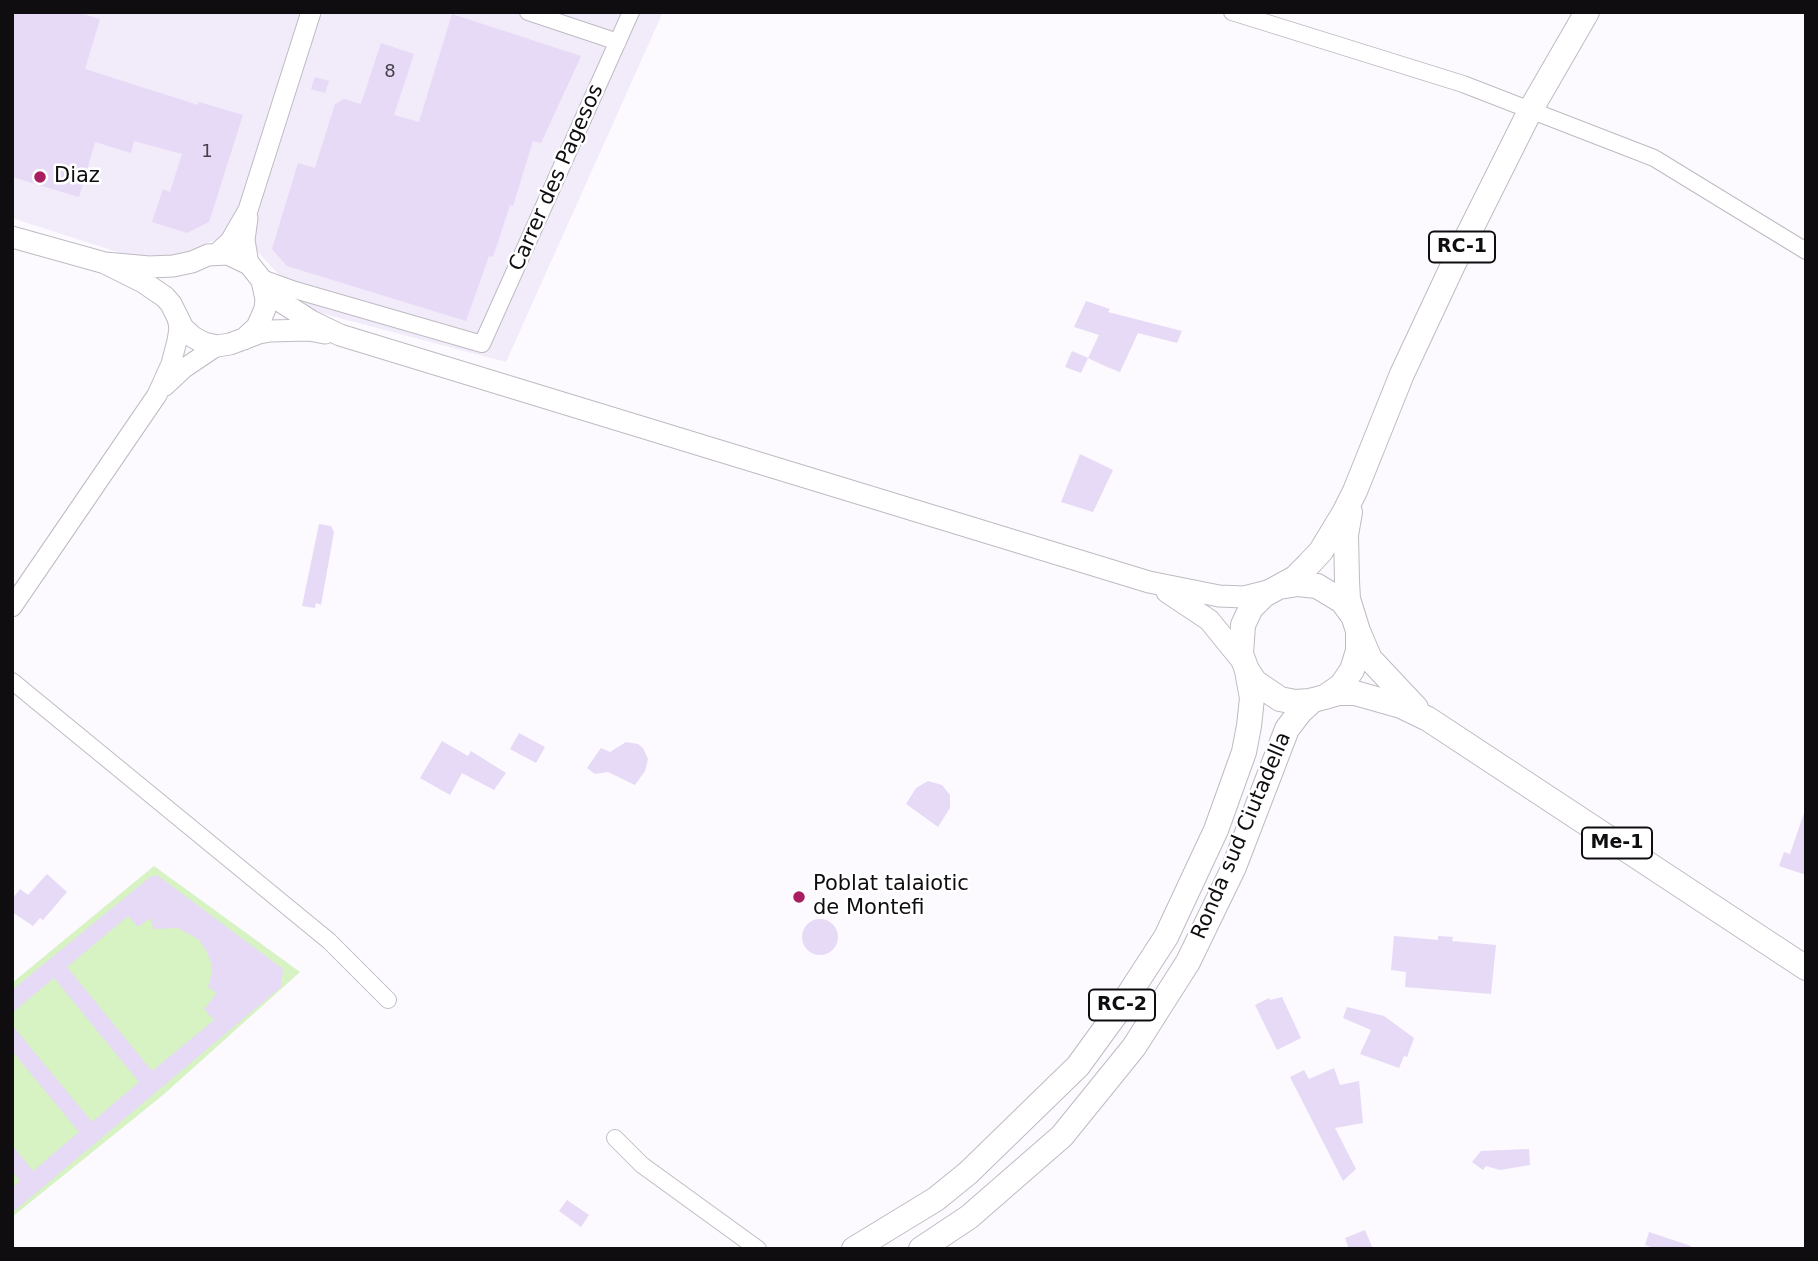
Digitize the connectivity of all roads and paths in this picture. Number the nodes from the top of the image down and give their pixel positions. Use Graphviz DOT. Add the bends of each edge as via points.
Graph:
graph roads {
  1 [pos="311,12"];
  2 [pos="528,12"];
  3 [pos="631,12"];
  4 [pos="1232,12"];
  5 [pos="1587,12"];
  6 [pos="618,42"];
  7 [pos="1531,109"];
  8 [pos="248,210"];
  9 [pos="19,237"];
  10 [pos="1806,251"];
  11 [pos="216,254"];
  12 [pos="192,262"];
  13 [pos="105,263"];
  14 [pos="257,274"];
  15 [pos="176,314"];
  16 [pos="340,335"];
  17 [pos="242,340"];
  18 [pos="217,346"];
  19 [pos="157,395"];
  20 [pos="1355,491"];
  21 [pos="1149,582"];
  22 [pos="1276,588"];
  23 [pos="12,607"];
  24 [pos="1355,624"];
  25 [pos="1245,666"];
  26 [pos="12,681"];
  27 [pos="1319,699"];
  28 [pos="1428,719"];
  29 [pos="1806,968"];
  30 [pos="388,1000"];
  31 [pos="615,1138"];
  32 [pos="758,1249"];
  33 [pos="854,1249"];
  34 [pos="921,1249"];
  1 -- 8 [label="street"];
  2 -- 6 [label="street"];
  3 -- 6 [label="street, Carrer des Pagesos"];
  4 -- 7 [label="street" via="1463,83"];
  5 -- 7 [label="main road, RC-1"];
  6 -- 14 [label="street, Carrer des Pagesos" via="482,344 295,290"];
  7 -- 10 [label="street" via="1654,158"];
  7 -- 20 [label="main road, RC-1" via="1402,374"];
  8 -- 11 [label="street" via="230,241"];
  8 -- 14 [label="street" via="245,240"];
  9 -- 13 [label="main road"];
  11 -- 12 [label="main road"];
  11 -- 14 [label="main road, Me-1" via="239,258"];
  12 -- 13 [label="main road" via="149,267"];
  12 -- 15 [label="main road" via="176,284"];
  13 -- 15 [label="main road" via="165,297"];
  14 -- 16 [label="main road, Me-1" via="277,299"];
  14 -- 17 [label="main road" via="265,309 257,327"];
  15 -- 18 [label="main road" via="193,337"];
  15 -- 19 [label="street" via="177,341"];
  16 -- 17 [label="main road, Me-1" via="283,330"];
  16 -- 21 [label="main road, Me-1"];
  17 -- 18 [label="main road, Me-1"];
  18 -- 19 [label="street" via="183,369"];
  19 -- 23 [label="street"];
  20 -- 22 [label="main road, RC-1" via="1321,551 1295,578"];
  20 -- 24 [label="main road, RC-1" via="1346,535 1348,590"];
  21 -- 22 [label="main road, Me-1" via="1219,596 1244,597"];
  21 -- 25 [label="main road, Me-1" via="1209,620"];
  22 -- 24 [label="main road, Me-1" via="1317,586 1342,601"];
  22 -- 25 [label="main road" via="1257,601 1246,617 1240,644"];
  24 -- 27 [label="main road" via="1359,651 1352,670 1340,686"];
  24 -- 28 [label="main road, Me-1" via="1370,659"];
  25 -- 27 [label="main road, Me-1" via="1255,682 1280,699"];
  25 -- 33 [label="main road, Ronda sud Ciutadella / RC-2" via="1252,698 1250,726 1216,830 1166,936 1118,1012 1078,1066 968,1173 936,1199"];
  26 -- 30 [label="street" via="329,941"];
  27 -- 28 [label="main road, Me-1" via="1355,693 1373,696"];
  27 -- 34 [label="main road, Ronda sud Ciutadella / RC-2" via="1300,712 1287,729 1234,867 1188,962 1134,1047 1062,1136 969,1217"];
  28 -- 29 [label="main road, Me-1"];
  31 -- 32 [label="street" via="642,1165"];
}
